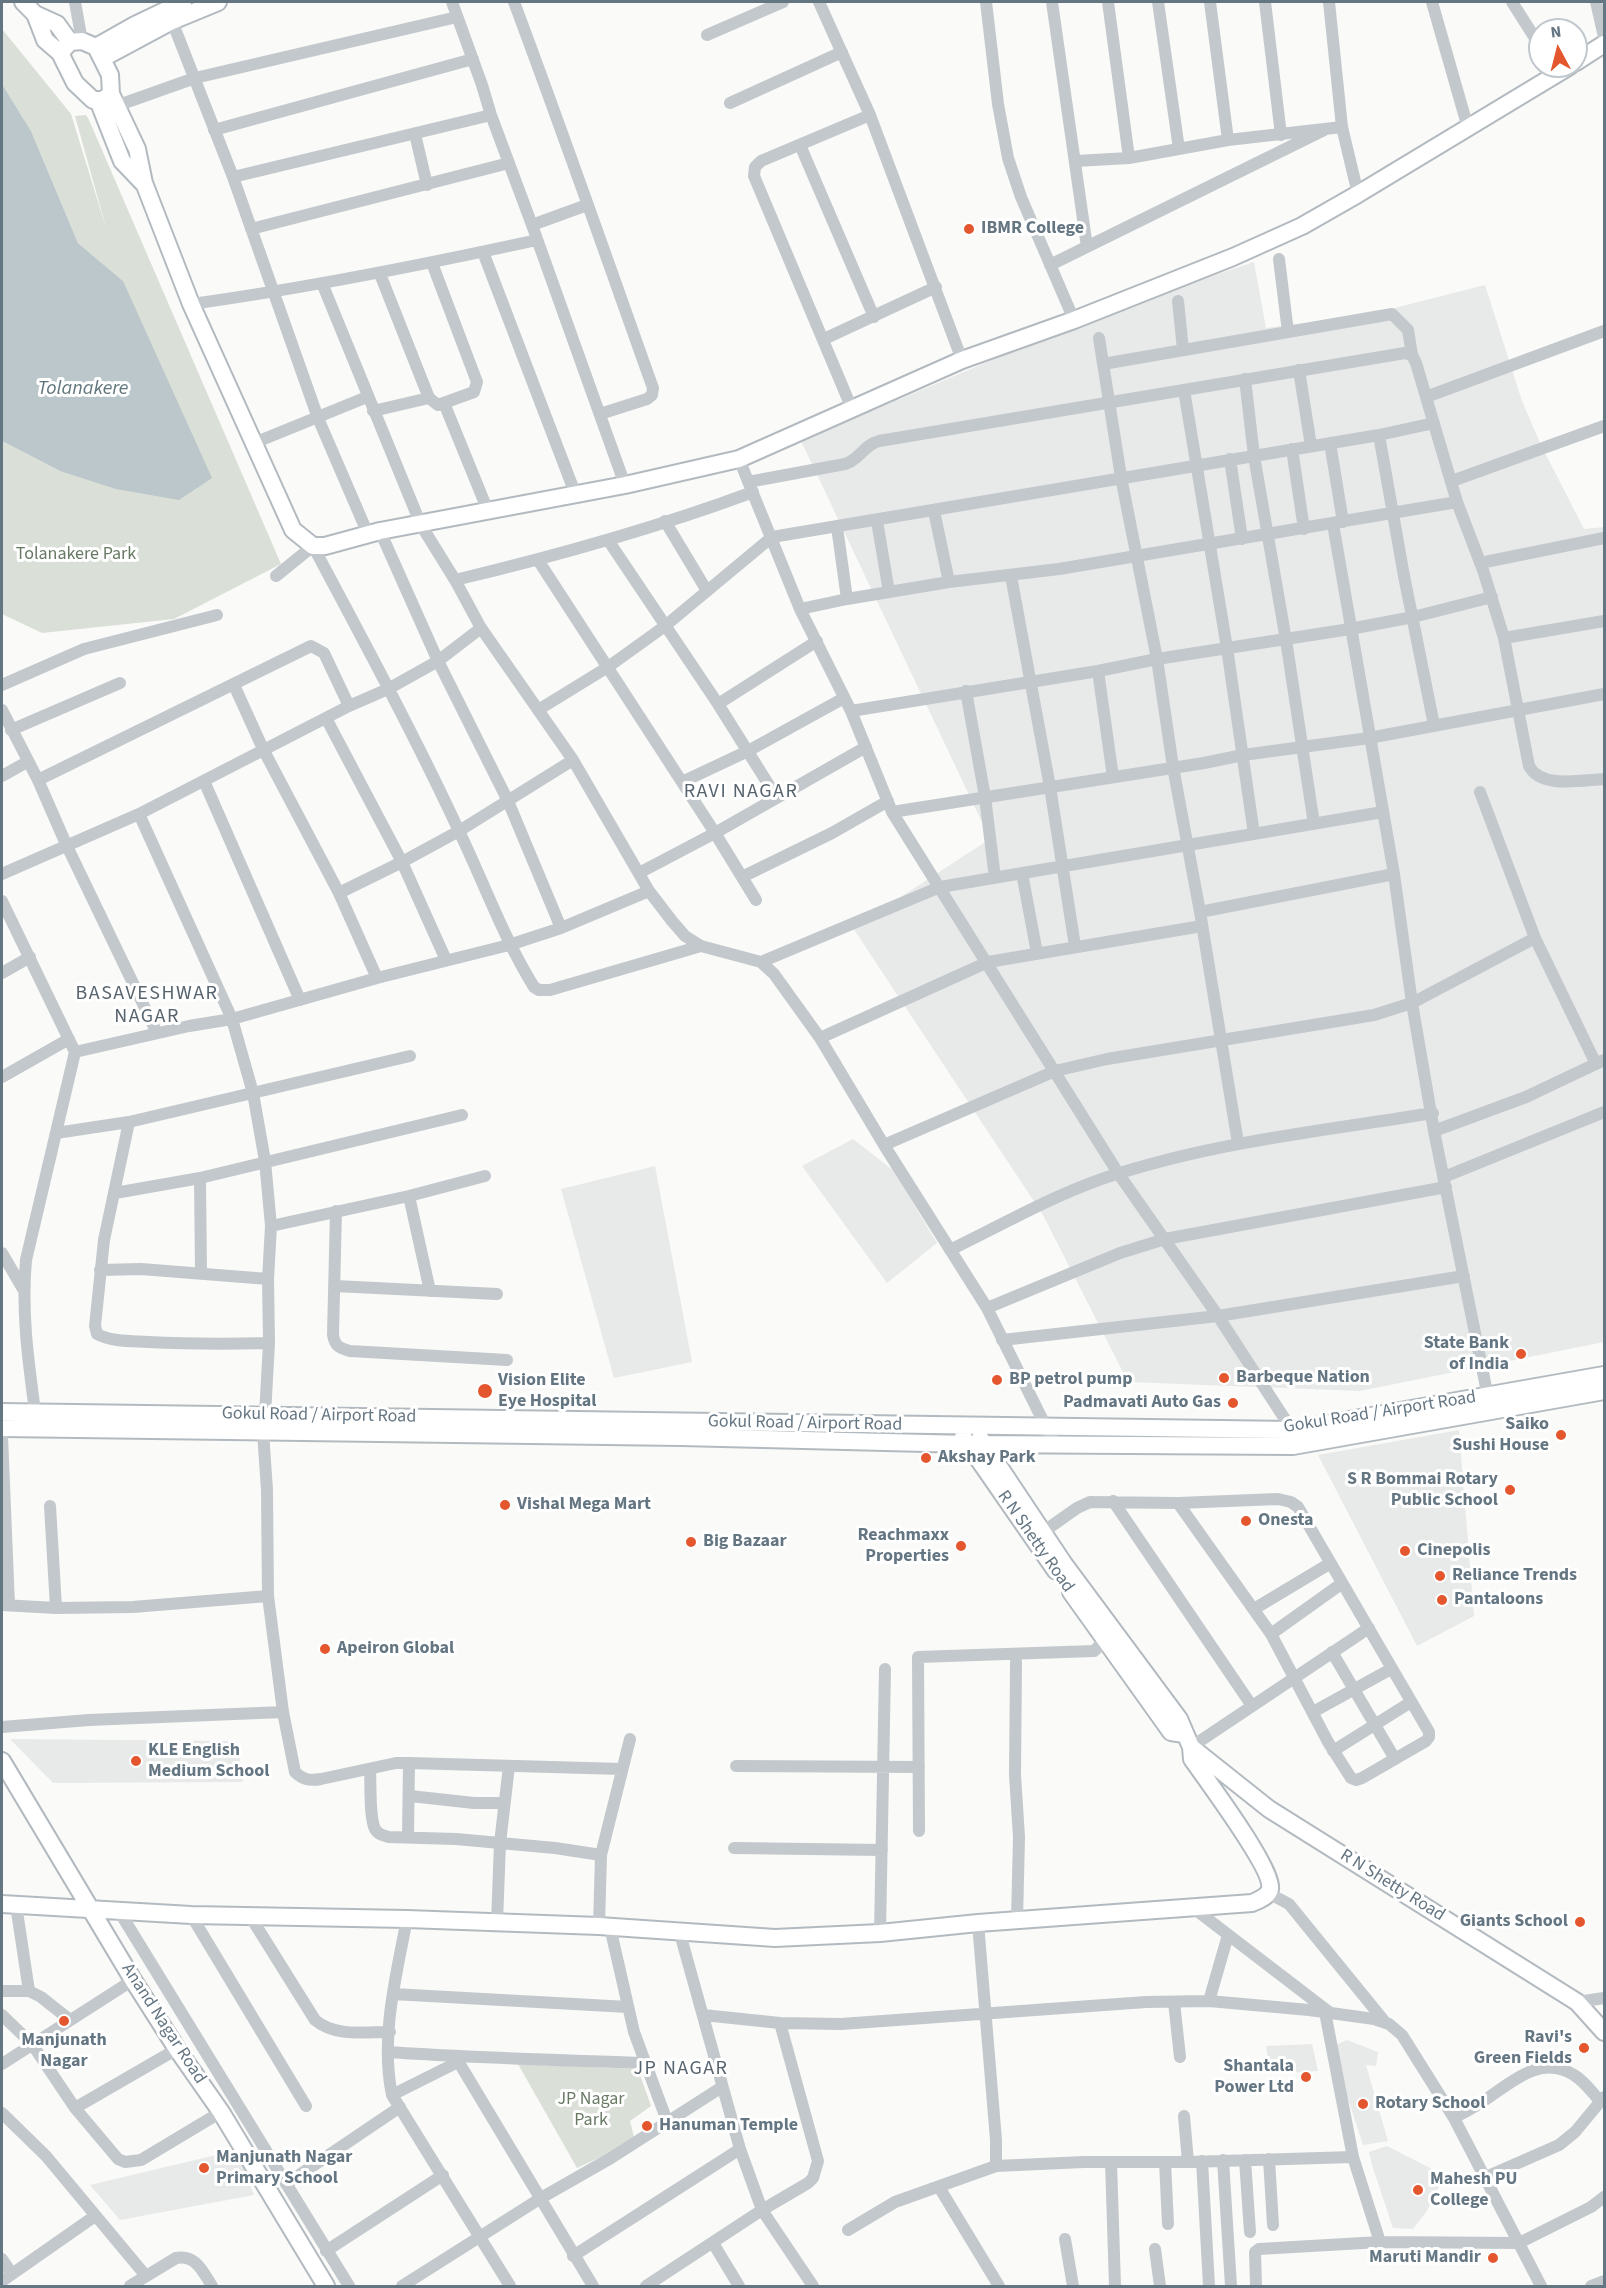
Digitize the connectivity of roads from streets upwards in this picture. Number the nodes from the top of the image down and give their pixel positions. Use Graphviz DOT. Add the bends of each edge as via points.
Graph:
graph roads {
  1 [pos="23,2"];
  2 [pos="75,2"];
  3 [pos="183,2"];
  4 [pos="218,2"];
  5 [pos="452,2"];
  6 [pos="514,2"];
  7 [pos="783,2"];
  8 [pos="819,2"];
  9 [pos="986,2"];
  10 [pos="1052,2"];
  11 [pos="1108,2"];
  12 [pos="1158,2"];
  13 [pos="1210,2"];
  14 [pos="1265,2"];
  15 [pos="1329,2"];
  16 [pos="1432,2"];
  17 [pos="1512,2"];
  18 [pos="1596,2"];
  19 [pos="457,16"];
  20 [pos="172,21"];
  21 [pos="1528,27"];
  22 [pos="707,35"];
  23 [pos="1605,37"];
  24 [pos="1605,44"];
  25 [pos="82,48"];
  26 [pos="842,52"];
  27 [pos="1588,55"];
  28 [pos="473,59"];
  29 [pos="195,78"];
  30 [pos="1545,78"];
  31 [pos="108,100"];
  32 [pos="730,103"];
  33 [pos="490,115"];
  34 [pos="870,115"];
  35 [pos="1342,128"];
  36 [pos="1468,128"];
  37 [pos="214,130"];
  38 [pos="1324,130"];
  39 [pos="415,134"];
  40 [pos="1281,135"];
  41 [pos="1228,140"];
  42 [pos="800,145"];
  43 [pos="1179,149"];
  44 [pos="1129,158"];
  45 [pos="1077,161"];
  46 [pos="508,163"];
  47 [pos="233,177"];
  48 [pos="427,185"];
  49 [pos="1358,194"];
  50 [pos="587,205"];
  51 [pos="532,225"];
  52 [pos="251,229"];
  53 [pos="537,240"];
  54 [pos="1087,247"];
  55 [pos="483,252"];
  56 [pos="1279,259"];
  57 [pos="432,263"];
  58 [pos="1050,265"];
  59 [pos="380,274"];
  60 [pos="322,283"];
  61 [pos="936,287"];
  62 [pos="274,293"];
  63 [pos="1178,301"];
  64 [pos="191,304"];
  65 [pos="874,317"];
  66 [pos="1074,320"];
  67 [pos="1605,331"];
  68 [pos="1288,332"];
  69 [pos="1099,338"];
  70 [pos="824,339"];
  71 [pos="1183,350"];
  72 [pos="1412,355"];
  73 [pos="962,360"];
  74 [pos="1103,364"];
  75 [pos="1299,370"];
  76 [pos="1245,380"];
  77 [pos="1184,390"];
  78 [pos="367,397"];
  79 [pos="1426,397"];
  80 [pos="429,398"];
  81 [pos="1110,402"];
  82 [pos="444,403"];
  83 [pos="852,409"];
  84 [pos="373,411"];
  85 [pos="600,414"];
  86 [pos="318,418"];
  87 [pos="1434,423"];
  88 [pos="1605,426"];
  89 [pos="1379,435"];
  90 [pos="254,443"];
  91 [pos="1330,443"];
  92 [pos="1311,446"];
  93 [pos="1292,449"];
  94 [pos="1254,456"];
  95 [pos="739,459"];
  96 [pos="1230,459"];
  97 [pos="1197,465"];
  98 [pos="1121,477"];
  99 [pos="1452,481"];
  100 [pos="625,485"];
  101 [pos="751,487"];
  102 [pos="575,493"];
  103 [pos="1457,502"];
  104 [pos="488,511"];
  105 [pos="934,511"];
  106 [pos="1393,514"];
  107 [pos="665,521"];
  108 [pos="877,521"];
  109 [pos="1338,523"];
  110 [pos="421,525"];
  111 [pos="837,527"];
  112 [pos="1304,529"];
  113 [pos="374,533"];
  114 [pos="1267,535"];
  115 [pos="772,537"];
  116 [pos="1605,538"];
  117 [pos="1242,539"];
  118 [pos="608,540"];
  119 [pos="1208,544"];
  120 [pos="314,546"];
  121 [pos="1136,556"];
  122 [pos="538,560"];
  123 [pos="1480,563"];
  124 [pos="276,576"];
  125 [pos="1011,576"];
  126 [pos="455,580"];
  127 [pos="949,582"];
  128 [pos="707,591"];
  129 [pos="889,592"];
  130 [pos="1492,597"];
  131 [pos="848,599"];
  132 [pos="800,609"];
  133 [pos="217,615"];
  134 [pos="1413,617"];
  135 [pos="1605,621"];
  136 [pos="665,626"];
  137 [pos="481,628"];
  138 [pos="1350,629"];
  139 [pos="1504,638"];
  140 [pos="1286,640"];
  141 [pos="817,641"];
  142 [pos="1227,648"];
  143 [pos="1157,659"];
  144 [pos="438,661"];
  145 [pos="608,668"];
  146 [pos="1098,670"];
  147 [pos="1031,680"];
  148 [pos="120,682"];
  149 [pos="2,685"];
  150 [pos="234,686"];
  151 [pos="388,689"];
  152 [pos="966,691"];
  153 [pos="1605,694"];
  154 [pos="843,699"];
  155 [pos="718,704"];
  156 [pos="349,706"];
  157 [pos="2,710"];
  158 [pos="538,710"];
  159 [pos="1518,710"];
  160 [pos="851,711"];
  161 [pos="326,718"];
  162 [pos="1434,726"];
  163 [pos="11,730"];
  164 [pos="1369,738"];
  165 [pos="866,747"];
  166 [pos="1302,747"];
  167 [pos="263,749"];
  168 [pos="748,751"];
  169 [pos="1243,755"];
  170 [pos="573,760"];
  171 [pos="27,762"];
  172 [pos="1173,767"];
  173 [pos="2,776"];
  174 [pos="1113,777"];
  175 [pos="1605,779"];
  176 [pos="38,780"];
  177 [pos="204,781"];
  178 [pos="682,782"];
  179 [pos="1050,787"];
  180 [pos="1480,792"];
  181 [pos="985,797"];
  182 [pos="777,798"];
  183 [pos="508,801"];
  184 [pos="890,807"];
  185 [pos="1383,812"];
  186 [pos="139,814"];
  187 [pos="1314,824"];
  188 [pos="459,831"];
  189 [pos="715,833"];
  190 [pos="1254,834"];
  191 [pos="66,844"];
  192 [pos="1187,846"];
  193 [pos="402,862"];
  194 [pos="1063,867"];
  195 [pos="639,873"];
  196 [pos="1023,873"];
  197 [pos="2,874"];
  198 [pos="1394,874"];
  199 [pos="742,877"];
  200 [pos="994,878"];
  201 [pos="940,888"];
  202 [pos="650,891"];
  203 [pos="339,893"];
  204 [pos="756,900"];
  205 [pos="2,901"];
  206 [pos="1200,912"];
  207 [pos="1202,926"];
  208 [pos="561,928"];
  209 [pos="1535,938"];
  210 [pos="509,945"];
  211 [pos="700,946"];
  212 [pos="1075,946"];
  213 [pos="1036,953"];
  214 [pos="30,957"];
  215 [pos="446,960"];
  216 [pos="761,962"];
  217 [pos="988,962"];
  218 [pos="2,973"];
  219 [pos="377,978"];
  220 [pos="300,1000"];
  221 [pos="1412,1003"];
  222 [pos="232,1018"];
  223 [pos="157,1033"];
  224 [pos="820,1038"];
  225 [pos="69,1039"];
  226 [pos="1220,1041"];
  227 [pos="75,1052"];
  228 [pos="410,1056"];
  229 [pos="1600,1062"];
  230 [pos="1055,1071"];
  231 [pos="2,1077"];
  232 [pos="253,1093"];
  233 [pos="1605,1112"];
  234 [pos="1432,1113"];
  235 [pos="462,1115"];
  236 [pos="129,1122"];
  237 [pos="1434,1131"];
  238 [pos="56,1133"];
  239 [pos="1238,1143"];
  240 [pos="884,1144"];
  241 [pos="265,1161"];
  242 [pos="1118,1173"];
  243 [pos="485,1176"];
  244 [pos="200,1178"];
  245 [pos="1445,1182"];
  246 [pos="115,1192"];
  247 [pos="409,1196"];
  248 [pos="336,1211"];
  249 [pos="271,1226"];
  250 [pos="1165,1239"];
  251 [pos="950,1250"];
  252 [pos="2,1253"];
  253 [pos="100,1270"];
  254 [pos="201,1273"];
  255 [pos="1464,1276"];
  256 [pos="268,1279"];
  257 [pos="335,1286"];
  258 [pos="23,1289"];
  259 [pos="430,1291"];
  260 [pos="497,1294"];
  261 [pos="987,1308"];
  262 [pos="1218,1316"];
  263 [pos="1002,1340"];
  264 [pos="269,1343"];
  265 [pos="507,1360"];
  266 [pos="1605,1375"];
  267 [pos="1605,1391"];
  268 [pos="1489,1404"];
  269 [pos="2,1412"];
  270 [pos="36,1421"];
  271 [pos="264,1423"];
  272 [pos="966,1426"];
  273 [pos="2,1428"];
  274 [pos="1046,1428"];
  275 [pos="1292,1431"];
  276 [pos="2,1436"];
  277 [pos="1054,1443"];
  278 [pos="967,1444"];
  279 [pos="984,1444"];
  280 [pos="1113,1501"];
  281 [pos="1178,1503"];
  282 [pos="50,1506"];
  283 [pos="1034,1526"];
  284 [pos="1329,1564"];
  285 [pos="1341,1584"];
  286 [pos="268,1596"];
  287 [pos="5,1605"];
  288 [pos="56,1608"];
  289 [pos="1254,1609"];
  290 [pos="1369,1628"];
  291 [pos="1271,1635"];
  292 [pos="1109,1637"];
  293 [pos="1332,1652"];
  294 [pos="1016,1662"];
  295 [pos="885,1669"];
  296 [pos="1391,1669"];
  297 [pos="1293,1677"];
  298 [pos="1354,1690"];
  299 [pos="1411,1702"];
  300 [pos="1252,1706"];
  301 [pos="283,1712"];
  302 [pos="1313,1712"];
  303 [pos="1376,1724"];
  304 [pos="2,1727"];
  305 [pos="630,1739"];
  306 [pos="1188,1741"];
  307 [pos="1333,1751"];
  308 [pos="1395,1759"];
  309 [pos="2,1761"];
  310 [pos="409,1763"];
  311 [pos="509,1766"];
  312 [pos="736,1766"];
  313 [pos="919,1767"];
  314 [pos="622,1768"];
  315 [pos="883,1768"];
  316 [pos="370,1769"];
  317 [pos="410,1797"];
  318 [pos="504,1803"];
  319 [pos="919,1831"];
  320 [pos="408,1837"];
  321 [pos="500,1843"];
  322 [pos="735,1848"];
  323 [pos="882,1850"];
  324 [pos="601,1855"];
  325 [pos="1268,1893"];
  326 [pos="9,1904"];
  327 [pos="1192,1907"];
  328 [pos="91,1910"];
  329 [pos="119,1911"];
  330 [pos="191,1915"];
  331 [pos="250,1916"];
  332 [pos="407,1919"];
  333 [pos="1017,1920"];
  334 [pos="497,1922"];
  335 [pos="978,1923"];
  336 [pos="605,1926"];
  337 [pos="679,1930"];
  338 [pos="880,1933"];
  339 [pos="1228,1935"];
  340 [pos="133,1980"];
  341 [pos="2,1991"];
  342 [pos="29,1991"];
  343 [pos="393,1994"];
  344 [pos="1605,1998"];
  345 [pos="1209,2001"];
  346 [pos="1174,2002"];
  347 [pos="1577,2002"];
  348 [pos="628,2007"];
  349 [pos="1328,2012"];
  350 [pos="986,2014"];
  351 [pos="2,2015"];
  352 [pos="703,2015"];
  353 [pos="70,2020"];
  354 [pos="780,2023"];
  355 [pos="1385,2023"];
  356 [pos="390,2032"];
  357 [pos="1605,2032"];
  358 [pos="32,2044"];
  359 [pos="177,2049"];
  360 [pos="388,2052"];
  361 [pos="1180,2057"];
  362 [pos="457,2059"];
  363 [pos="644,2063"];
  364 [pos="2,2064"];
  365 [pos="722,2087"];
  366 [pos="392,2095"];
  367 [pos="1602,2099"];
  368 [pos="306,2106"];
  369 [pos="400,2107"];
  370 [pos="75,2108"];
  371 [pos="221,2112"];
  372 [pos="2,2113"];
  373 [pos="1184,2116"];
  374 [pos="1454,2118"];
  375 [pos="667,2121"];
  376 [pos="740,2149"];
  377 [pos="1353,2157"];
  378 [pos="1269,2159"];
  379 [pos="1223,2160"];
  380 [pos="1245,2160"];
  381 [pos="1111,2162"];
  382 [pos="1165,2162"];
  383 [pos="1188,2162"];
  384 [pos="1202,2162"];
  385 [pos="996,2166"];
  386 [pos="443,2175"];
  387 [pos="1486,2177"];
  388 [pos="286,2184"];
  389 [pos="939,2187"];
  390 [pos="1605,2197"];
  391 [pos="541,2198"];
  392 [pos="762,2210"];
  393 [pos="95,2216"];
  394 [pos="1168,2224"];
  395 [pos="1273,2225"];
  396 [pos="848,2230"];
  397 [pos="1250,2232"];
  398 [pos="479,2236"];
  399 [pos="1065,2238"];
  400 [pos="1380,2241"];
  401 [pos="712,2243"];
  402 [pos="1518,2243"];
  403 [pos="1155,2249"];
  404 [pos="326,2251"];
  405 [pos="573,2256"];
  406 [pos="2,2259"];
  407 [pos="146,2276"];
  408 [pos="7,2277"];
  409 [pos="666,2281"];
  410 [pos="1605,2281"];
  411 [pos="130,2286"];
  412 [pos="212,2286"];
  413 [pos="326,2286"];
  414 [pos="349,2286"];
  415 [pos="402,2286"];
  416 [pos="510,2286"];
  417 [pos="593,2286"];
  418 [pos="646,2286"];
  419 [pos="739,2286"];
  420 [pos="813,2286"];
  421 [pos="999,2286"];
  422 [pos="1072,2286"];
  423 [pos="1115,2286"];
  424 [pos="1160,2286"];
  425 [pos="1209,2286"];
  426 [pos="1231,2286"];
  427 [pos="1256,2286"];
  428 [pos="1541,2286"];
  429 [pos="1591,2286"];
  1 -- 25 [label="street" via="35,14 45,40"];
  2 -- 25 [label="street"];
  3 -- 25 [label="street"];
  4 -- 20 [label="street"];
  5 -- 19 [label="street"];
  6 -- 50 [label="street"];
  7 -- 22 [label="street"];
  8 -- 26 [label="street"];
  9 -- 58 [label="street" via="1008,158"];
  10 -- 45 [label="street"];
  11 -- 44 [label="street"];
  12 -- 43 [label="street"];
  13 -- 41 [label="street"];
  14 -- 40 [label="street"];
  15 -- 35 [label="street"];
  16 -- 36 [label="street"];
  17 -- 21 [label="street"];
  18 -- 23 [label="street"];
  19 -- 28 [label="street"];
  19 -- 29 [label="street"];
  20 -- 25 [label="street"];
  20 -- 29 [label="street"];
  24 -- 27 [label="street"];
  25 -- 31 [label="street" via="110,75"];
  25 -- 31 [label="street" via="75,83 93,100"];
  26 -- 32 [label="street"];
  26 -- 34 [label="street"];
  28 -- 33 [label="street"];
  28 -- 37 [label="street"];
  29 -- 31 [label="street"];
  29 -- 37 [label="street"];
  30 -- 36 [label="street"];
  31 -- 64 [label="street" via="123,161 144,183"];
  33 -- 39 [label="street"];
  33 -- 46 [label="street"];
  34 -- 42 [label="street"];
  34 -- 61 [label="street"];
  35 -- 38 [label="street"];
  35 -- 49 [label="street"];
  36 -- 49 [label="street"];
  37 -- 47 [label="street"];
  38 -- 40 [label="street"];
  38 -- 54 [label="street"];
  39 -- 47 [label="street"];
  39 -- 48 [label="street"];
  40 -- 41 [label="street"];
  41 -- 43 [label="street"];
  42 -- 65 [label="street"];
  42 -- 70 [label="street" via="761,161 754,176"];
  43 -- 44 [label="street"];
  44 -- 45 [label="street"];
  45 -- 54 [label="street"];
  46 -- 48 [label="street"];
  46 -- 51 [label="street"];
  47 -- 52 [label="street"];
  48 -- 52 [label="street"];
  49 -- 66 [label="street" via="1302,226 1233,257"];
  50 -- 51 [label="street"];
  50 -- 85 [label="street" via="653,388 647,399"];
  51 -- 53 [label="street"];
  52 -- 62 [label="street"];
  53 -- 55 [label="street"];
  53 -- 85 [label="street"];
  54 -- 58 [label="street"];
  55 -- 57 [label="street"];
  55 -- 102 [label="street"];
  56 -- 68 [label="street"];
  57 -- 59 [label="street"];
  57 -- 82 [label="street" via="477,382 474,393"];
  58 -- 66 [label="street"];
  59 -- 60 [label="street"];
  59 -- 80 [label="street"];
  60 -- 62 [label="street"];
  60 -- 78 [label="street"];
  61 -- 65 [label="street"];
  61 -- 73 [label="street"];
  62 -- 64 [label="street"];
  62 -- 86 [label="street"];
  63 -- 71 [label="street"];
  64 -- 90 [label="street"];
  65 -- 70 [label="street"];
  66 -- 73 [label="street"];
  67 -- 79 [label="street"];
  68 -- 71 [label="street"];
  68 -- 72 [label="street" via="1392,314 1408,330"];
  69 -- 74 [label="street"];
  70 -- 83 [label="street"];
  71 -- 74 [label="street"];
  72 -- 75 [label="street" via="1399,353"];
  72 -- 79 [label="street"];
  73 -- 83 [label="street"];
  74 -- 81 [label="street"];
  75 -- 76 [label="street"];
  75 -- 92 [label="street"];
  76 -- 77 [label="street"];
  76 -- 94 [label="street"];
  77 -- 81 [label="street"];
  77 -- 97 [label="street"];
  78 -- 84 [label="street"];
  78 -- 86 [label="street"];
  79 -- 87 [label="street"];
  80 -- 82 [label="street" via="438,405"];
  80 -- 84 [label="street"];
  81 -- 98 [label="street"];
  81 -- 101 [label="street" via="879,441 852,462"];
  82 -- 104 [label="street"];
  83 -- 95 [label="street"];
  84 -- 110 [label="street"];
  85 -- 100 [label="street"];
  86 -- 90 [label="street"];
  86 -- 113 [label="street"];
  87 -- 89 [label="street"];
  87 -- 99 [label="street"];
  88 -- 99 [label="street"];
  89 -- 91 [label="street"];
  89 -- 106 [label="street"];
  90 -- 120 [label="street" via="293,530"];
  91 -- 92 [label="street"];
  91 -- 109 [label="street"];
  92 -- 93 [label="street"];
  93 -- 94 [label="street"];
  93 -- 112 [label="street"];
  94 -- 96 [label="street"];
  94 -- 114 [label="street"];
  95 -- 100 [label="street"];
  95 -- 101 [label="street"];
  96 -- 97 [label="street"];
  96 -- 117 [label="street"];
  97 -- 98 [label="street"];
  97 -- 119 [label="street"];
  98 -- 105 [label="street"];
  98 -- 121 [label="street"];
  99 -- 103 [label="street"];
  100 -- 102 [label="street"];
  101 -- 107 [label="street"];
  101 -- 115 [label="street"];
  102 -- 104 [label="street"];
  103 -- 106 [label="street"];
  103 -- 123 [label="street"];
  104 -- 110 [label="street"];
  105 -- 108 [label="street"];
  105 -- 127 [label="street"];
  106 -- 109 [label="street"];
  106 -- 134 [label="street"];
  107 -- 118 [label="street"];
  107 -- 128 [label="street"];
  108 -- 111 [label="street"];
  108 -- 129 [label="street"];
  109 -- 112 [label="street"];
  109 -- 138 [label="street"];
  110 -- 113 [label="street"];
  110 -- 126 [label="street"];
  111 -- 115 [label="street"];
  111 -- 131 [label="street"];
  112 -- 114 [label="street"];
  113 -- 120 [label="street"];
  113 -- 144 [label="street"];
  114 -- 117 [label="street"];
  114 -- 140 [label="street"];
  115 -- 128 [label="street"];
  115 -- 132 [label="street"];
  116 -- 123 [label="street"];
  117 -- 119 [label="street"];
  118 -- 122 [label="street"];
  118 -- 136 [label="street"];
  119 -- 121 [label="street"];
  119 -- 142 [label="street"];
  120 -- 124 [label="street"];
  120 -- 151 [label="street"];
  121 -- 125 [label="street"];
  121 -- 143 [label="street"];
  122 -- 126 [label="street"];
  122 -- 145 [label="street"];
  123 -- 130 [label="street"];
  125 -- 127 [label="street"];
  125 -- 147 [label="street"];
  126 -- 137 [label="street"];
  127 -- 129 [label="street"];
  128 -- 136 [label="street"];
  129 -- 131 [label="street"];
  130 -- 134 [label="street"];
  130 -- 139 [label="street"];
  131 -- 132 [label="street"];
  132 -- 141 [label="street"];
  133 -- 149 [label="street" via="84,649"];
  134 -- 138 [label="street"];
  134 -- 162 [label="street"];
  135 -- 139 [label="street"];
  136 -- 145 [label="street"];
  136 -- 155 [label="street"];
  137 -- 144 [label="street"];
  137 -- 158 [label="street"];
  138 -- 140 [label="street"];
  138 -- 164 [label="street"];
  139 -- 159 [label="street"];
  140 -- 142 [label="street"];
  140 -- 166 [label="street"];
  141 -- 154 [label="street"];
  141 -- 155 [label="street"];
  142 -- 143 [label="street"];
  142 -- 169 [label="street"];
  143 -- 146 [label="street"];
  143 -- 172 [label="street"];
  144 -- 151 [label="street"];
  144 -- 183 [label="street"];
  145 -- 158 [label="street"];
  145 -- 178 [label="street"];
  146 -- 147 [label="street"];
  146 -- 174 [label="street"];
  147 -- 152 [label="street"];
  147 -- 179 [label="street"];
  148 -- 163 [label="street"];
  150 -- 156 [label="street" via="311,646 324,653"];
  150 -- 167 [label="street"];
  150 -- 176 [label="street"];
  151 -- 156 [label="street"];
  151 -- 188 [label="street"];
  152 -- 160 [label="street"];
  152 -- 181 [label="street"];
  153 -- 159 [label="street"];
  154 -- 160 [label="street"];
  154 -- 168 [label="street"];
  155 -- 168 [label="street"];
  156 -- 161 [label="street"];
  157 -- 163 [label="street"];
  158 -- 170 [label="street"];
  159 -- 162 [label="street"];
  159 -- 175 [label="street" via="1533,773 1541,779 1559,781"];
  160 -- 165 [label="street"];
  161 -- 167 [label="street"];
  161 -- 193 [label="street"];
  162 -- 164 [label="street"];
  163 -- 171 [label="street"];
  164 -- 166 [label="street"];
  164 -- 185 [label="street"];
  165 -- 182 [label="street"];
  165 -- 184 [label="street"];
  166 -- 169 [label="street"];
  166 -- 187 [label="street"];
  167 -- 177 [label="street"];
  167 -- 203 [label="street"];
  168 -- 178 [label="street"];
  168 -- 182 [label="street"];
  169 -- 172 [label="street"];
  169 -- 190 [label="street"];
  170 -- 183 [label="street"];
  170 -- 195 [label="street"];
  171 -- 173 [label="street"];
  171 -- 176 [label="street"];
  172 -- 174 [label="street"];
  172 -- 192 [label="street"];
  174 -- 179 [label="street"];
  176 -- 191 [label="street"];
  177 -- 186 [label="street"];
  177 -- 220 [label="street"];
  178 -- 189 [label="street"];
  179 -- 181 [label="street"];
  179 -- 194 [label="street"];
  180 -- 209 [label="street"];
  181 -- 184 [label="street"];
  181 -- 200 [label="street"];
  182 -- 189 [label="street"];
  183 -- 188 [label="street"];
  183 -- 208 [label="street"];
  184 -- 199 [label="street"];
  184 -- 201 [label="street"];
  185 -- 187 [label="street"];
  185 -- 198 [label="street"];
  186 -- 191 [label="street"];
  186 -- 222 [label="street"];
  187 -- 190 [label="street"];
  188 -- 193 [label="street"];
  188 -- 210 [label="street"];
  189 -- 195 [label="street"];
  189 -- 199 [label="street"];
  190 -- 192 [label="street"];
  191 -- 197 [label="street"];
  191 -- 223 [label="street"];
  192 -- 194 [label="street"];
  192 -- 206 [label="street"];
  193 -- 203 [label="street"];
  193 -- 215 [label="street"];
  194 -- 196 [label="street"];
  194 -- 212 [label="street"];
  195 -- 202 [label="street"];
  196 -- 200 [label="street"];
  196 -- 213 [label="street"];
  198 -- 206 [label="street"];
  198 -- 221 [label="street"];
  199 -- 204 [label="street"];
  200 -- 201 [label="street"];
  201 -- 216 [label="street"];
  201 -- 217 [label="street"];
  202 -- 208 [label="street"];
  202 -- 211 [label="street" via="685,936"];
  203 -- 219 [label="street"];
  205 -- 214 [label="street"];
  206 -- 207 [label="street"];
  207 -- 212 [label="street"];
  207 -- 226 [label="street"];
  208 -- 210 [label="street"];
  209 -- 221 [label="street"];
  209 -- 229 [label="street"];
  210 -- 211 [label="street" via="539,990"];
  210 -- 215 [label="street"];
  211 -- 216 [label="street"];
  212 -- 213 [label="street"];
  213 -- 217 [label="street"];
  214 -- 218 [label="street"];
  214 -- 225 [label="street"];
  215 -- 219 [label="street"];
  216 -- 224 [label="street"];
  217 -- 224 [label="street"];
  217 -- 230 [label="street"];
  219 -- 220 [label="street"];
  220 -- 222 [label="street"];
  221 -- 226 [label="street" via="1374,1015"];
  221 -- 234 [label="street"];
  222 -- 223 [label="street"];
  222 -- 232 [label="street"];
  223 -- 227 [label="street"];
  224 -- 240 [label="street"];
  225 -- 227 [label="street"];
  225 -- 231 [label="street"];
  226 -- 230 [label="street"];
  226 -- 239 [label="street"];
  227 -- 238 [label="street"];
  228 -- 232 [label="street"];
  229 -- 237 [label="street" via="1526,1097"];
  230 -- 240 [label="street"];
  230 -- 242 [label="street"];
  232 -- 236 [label="street"];
  232 -- 241 [label="street"];
  233 -- 245 [label="street"];
  234 -- 237 [label="street"];
  234 -- 239 [label="street"];
  235 -- 241 [label="street"];
  236 -- 238 [label="street"];
  236 -- 246 [label="street"];
  237 -- 245 [label="street"];
  238 -- 258 [label="street" via="26,1260"];
  239 -- 242 [label="street"];
  240 -- 251 [label="street"];
  241 -- 244 [label="street"];
  241 -- 249 [label="street"];
  242 -- 250 [label="street"];
  242 -- 251 [label="street" via="1068,1192"];
  243 -- 247 [label="street"];
  244 -- 246 [label="street"];
  244 -- 254 [label="street"];
  245 -- 250 [label="street"];
  245 -- 255 [label="street"];
  246 -- 253 [label="street"];
  247 -- 248 [label="street"];
  247 -- 259 [label="street"];
  248 -- 249 [label="street"];
  248 -- 257 [label="street"];
  249 -- 256 [label="street"];
  250 -- 261 [label="street" via="1120,1253"];
  250 -- 262 [label="street"];
  251 -- 261 [label="street"];
  252 -- 258 [label="street"];
  253 -- 254 [label="street"];
  253 -- 264 [label="street" via="96,1326 97,1334 104,1338 201,1345"];
  254 -- 256 [label="street"];
  255 -- 262 [label="street"];
  255 -- 268 [label="street"];
  256 -- 264 [label="street"];
  257 -- 259 [label="street"];
  257 -- 265 [label="street" via="333,1335 339,1348"];
  258 -- 270 [label="street"];
  259 -- 260 [label="street"];
  261 -- 263 [label="street"];
  262 -- 263 [label="street"];
  262 -- 275 [label="street"];
  263 -- 274 [label="street"];
  264 -- 271 [label="street"];
  266 -- 268 [label="street, Gokul Road / Airport Road"];
  267 -- 268 [label="street, Gokul Road / Airport Road"];
  268 -- 275 [label="street, Gokul Road / Airport Road"];
  268 -- 277 [label="street, Gokul Road / Airport Road" via="1293,1446"];
  269 -- 270 [label="street, Gokul Road / Airport Road"];
  270 -- 271 [label="street, Gokul Road / Airport Road"];
  270 -- 273 [label="street, Gokul Road / Airport Road"];
  271 -- 272 [label="street, Gokul Road / Airport Road"];
  271 -- 278 [label="street, Gokul Road / Airport Road"];
  271 -- 286 [label="street"];
  272 -- 274 [label="street, Gokul Road / Airport Road"];
  272 -- 278 [label="street, R N Shetty Road"];
  272 -- 279 [label="street, R N Shetty Road"];
  274 -- 275 [label="street, Gokul Road / Airport Road"];
  274 -- 277 [label="street"];
  276 -- 287 [label="street"];
  277 -- 279 [label="street, Gokul Road / Airport Road"];
  278 -- 279 [label="street, Gokul Road / Airport Road"];
  278 -- 283 [label="street, R N Shetty Road"];
  279 -- 283 [label="street, R N Shetty Road"];
  280 -- 281 [label="street"];
  280 -- 283 [label="street" via="1084,1504"];
  280 -- 300 [label="street"];
  281 -- 284 [label="street" via="1278,1499 1291,1502 1298,1507"];
  281 -- 289 [label="street"];
  282 -- 288 [label="street"];
  283 -- 292 [label="street, R N Shetty Road"];
  284 -- 285 [label="street"];
  284 -- 289 [label="street"];
  285 -- 290 [label="street"];
  285 -- 291 [label="street"];
  286 -- 288 [label="street"];
  286 -- 301 [label="street"];
  287 -- 288 [label="street"];
  289 -- 291 [label="street"];
  290 -- 293 [label="street"];
  290 -- 296 [label="street"];
  291 -- 297 [label="street"];
  292 -- 306 [label="street, R N Shetty Road" via="1172,1732"];
  292 -- 313 [label="street" via="1094,1651 918,1657"];
  293 -- 297 [label="street"];
  293 -- 298 [label="street"];
  294 -- 333 [label="street"];
  295 -- 315 [label="street"];
  296 -- 298 [label="street"];
  296 -- 299 [label="street"];
  297 -- 300 [label="street"];
  297 -- 302 [label="street"];
  298 -- 302 [label="street"];
  298 -- 303 [label="street"];
  299 -- 303 [label="street"];
  299 -- 308 [label="street" via="1429,1737"];
  300 -- 306 [label="street"];
  301 -- 304 [label="street"];
  301 -- 316 [label="street" via="295,1772 301,1778 310,1781"];
  302 -- 307 [label="street"];
  303 -- 307 [label="street"];
  303 -- 308 [label="street"];
  305 -- 314 [label="street"];
  306 -- 325 [label="street" via="1192,1759 1260,1860 1269,1880"];
  306 -- 347 [label="street, R N Shetty Road" via="1269,1809"];
  307 -- 308 [label="street" via="1347,1774 1356,1780"];
  309 -- 328 [label="street, Anand Nagar Road"];
  310 -- 311 [label="street"];
  310 -- 316 [label="street"];
  310 -- 317 [label="street"];
  311 -- 314 [label="street"];
  311 -- 318 [label="street"];
  312 -- 315 [label="street"];
  313 -- 315 [label="street"];
  313 -- 319 [label="street"];
  314 -- 324 [label="street"];
  315 -- 323 [label="street"];
  316 -- 320 [label="street" via="375,1829 388,1837"];
  317 -- 318 [label="street"];
  317 -- 320 [label="street"];
  318 -- 321 [label="street"];
  320 -- 321 [label="street"];
  321 -- 324 [label="street"];
  321 -- 334 [label="street"];
  322 -- 323 [label="street"];
  323 -- 338 [label="street"];
  324 -- 336 [label="street"];
  325 -- 327 [label="street" via="1252,1903"];
  325 -- 355 [label="street" via="1289,1904"];
  326 -- 328 [label="street"];
  326 -- 342 [label="street"];
  327 -- 333 [label="street"];
  327 -- 339 [label="street"];
  328 -- 329 [label="street"];
  328 -- 340 [label="street, Anand Nagar Road"];
  329 -- 330 [label="street"];
  329 -- 388 [label="street"];
  330 -- 331 [label="street"];
  330 -- 368 [label="street"];
  331 -- 332 [label="street"];
  331 -- 356 [label="street" via="315,2020 324,2028 338,2032"];
  332 -- 334 [label="street"];
  332 -- 343 [label="street"];
  333 -- 335 [label="street"];
  334 -- 336 [label="street"];
  335 -- 338 [label="street"];
  335 -- 350 [label="street"];
  336 -- 337 [label="street"];
  336 -- 348 [label="street"];
  337 -- 338 [label="street" via="775,1938"];
  337 -- 352 [label="street"];
  339 -- 345 [label="street"];
  339 -- 349 [label="street"];
  340 -- 353 [label="street"];
  340 -- 359 [label="street, Anand Nagar Road"];
  341 -- 342 [label="street"];
  342 -- 353 [label="street"];
  343 -- 348 [label="street"];
  343 -- 356 [label="street"];
  344 -- 347 [label="street"];
  345 -- 346 [label="street"];
  345 -- 349 [label="street"];
  346 -- 350 [label="street"];
  346 -- 361 [label="street"];
  347 -- 357 [label="street, R N Shetty Road"];
  348 -- 363 [label="street"];
  349 -- 355 [label="street"];
  349 -- 377 [label="street"];
  350 -- 354 [label="street" via="841,2024"];
  350 -- 385 [label="street"];
  351 -- 358 [label="street"];
  352 -- 354 [label="street"];
  352 -- 365 [label="street"];
  353 -- 358 [label="street"];
  354 -- 392 [label="street" via="818,2161 808,2183"];
  355 -- 374 [label="street" via="1402,2035"];
  356 -- 360 [label="street"];
  358 -- 364 [label="street"];
  358 -- 370 [label="street"];
  359 -- 370 [label="street"];
  359 -- 371 [label="street, Anand Nagar Road"];
  360 -- 362 [label="street"];
  360 -- 366 [label="street"];
  362 -- 363 [label="street" via="487,2056"];
  362 -- 366 [label="street"];
  362 -- 391 [label="street"];
  363 -- 375 [label="street"];
  365 -- 375 [label="street"];
  365 -- 376 [label="street"];
  366 -- 369 [label="street"];
  367 -- 374 [label="street" via="1574,2075 1559,2068 1541,2067 1524,2073"];
  367 -- 387 [label="street" via="1559,2145"];
  369 -- 386 [label="street"];
  369 -- 388 [label="street"];
  370 -- 371 [label="street" via="125,2162 141,2160"];
  371 -- 413 [label="street, Anand Nagar Road"];
  372 -- 393 [label="street" via="46,2156"];
  373 -- 383 [label="street"];
  374 -- 387 [label="street"];
  375 -- 391 [label="street"];
  376 -- 392 [label="street"];
  376 -- 405 [label="street"];
  377 -- 378 [label="street"];
  377 -- 400 [label="street"];
  378 -- 380 [label="street"];
  378 -- 395 [label="street"];
  379 -- 380 [label="street"];
  379 -- 384 [label="street"];
  379 -- 426 [label="street"];
  380 -- 397 [label="street"];
  381 -- 382 [label="street"];
  381 -- 385 [label="street"];
  381 -- 423 [label="street"];
  382 -- 383 [label="street"];
  382 -- 394 [label="street"];
  383 -- 384 [label="street"];
  384 -- 425 [label="street"];
  385 -- 389 [label="street"];
  386 -- 398 [label="street"];
  386 -- 404 [label="street"];
  387 -- 402 [label="street"];
  388 -- 404 [label="street"];
  389 -- 396 [label="street" via="895,2202"];
  389 -- 421 [label="street"];
  390 -- 402 [label="street"];
  391 -- 398 [label="street"];
  391 -- 405 [label="street"];
  392 -- 401 [label="street"];
  392 -- 420 [label="street"];
  393 -- 407 [label="street"];
  393 -- 408 [label="street"];
  398 -- 415 [label="street"];
  398 -- 416 [label="street"];
  399 -- 422 [label="street"];
  400 -- 402 [label="street"];
  400 -- 427 [label="street" via="1259,2249 1254,2257"];
  401 -- 409 [label="street"];
  401 -- 419 [label="street"];
  402 -- 428 [label="street"];
  403 -- 424 [label="street"];
  404 -- 414 [label="street"];
  405 -- 417 [label="street"];
  406 -- 408 [label="street"];
  407 -- 411 [label="street"];
  407 -- 412 [label="street" via="185,2256 193,2259"];
  409 -- 418 [label="street"];
  410 -- 429 [label="street"];
}
